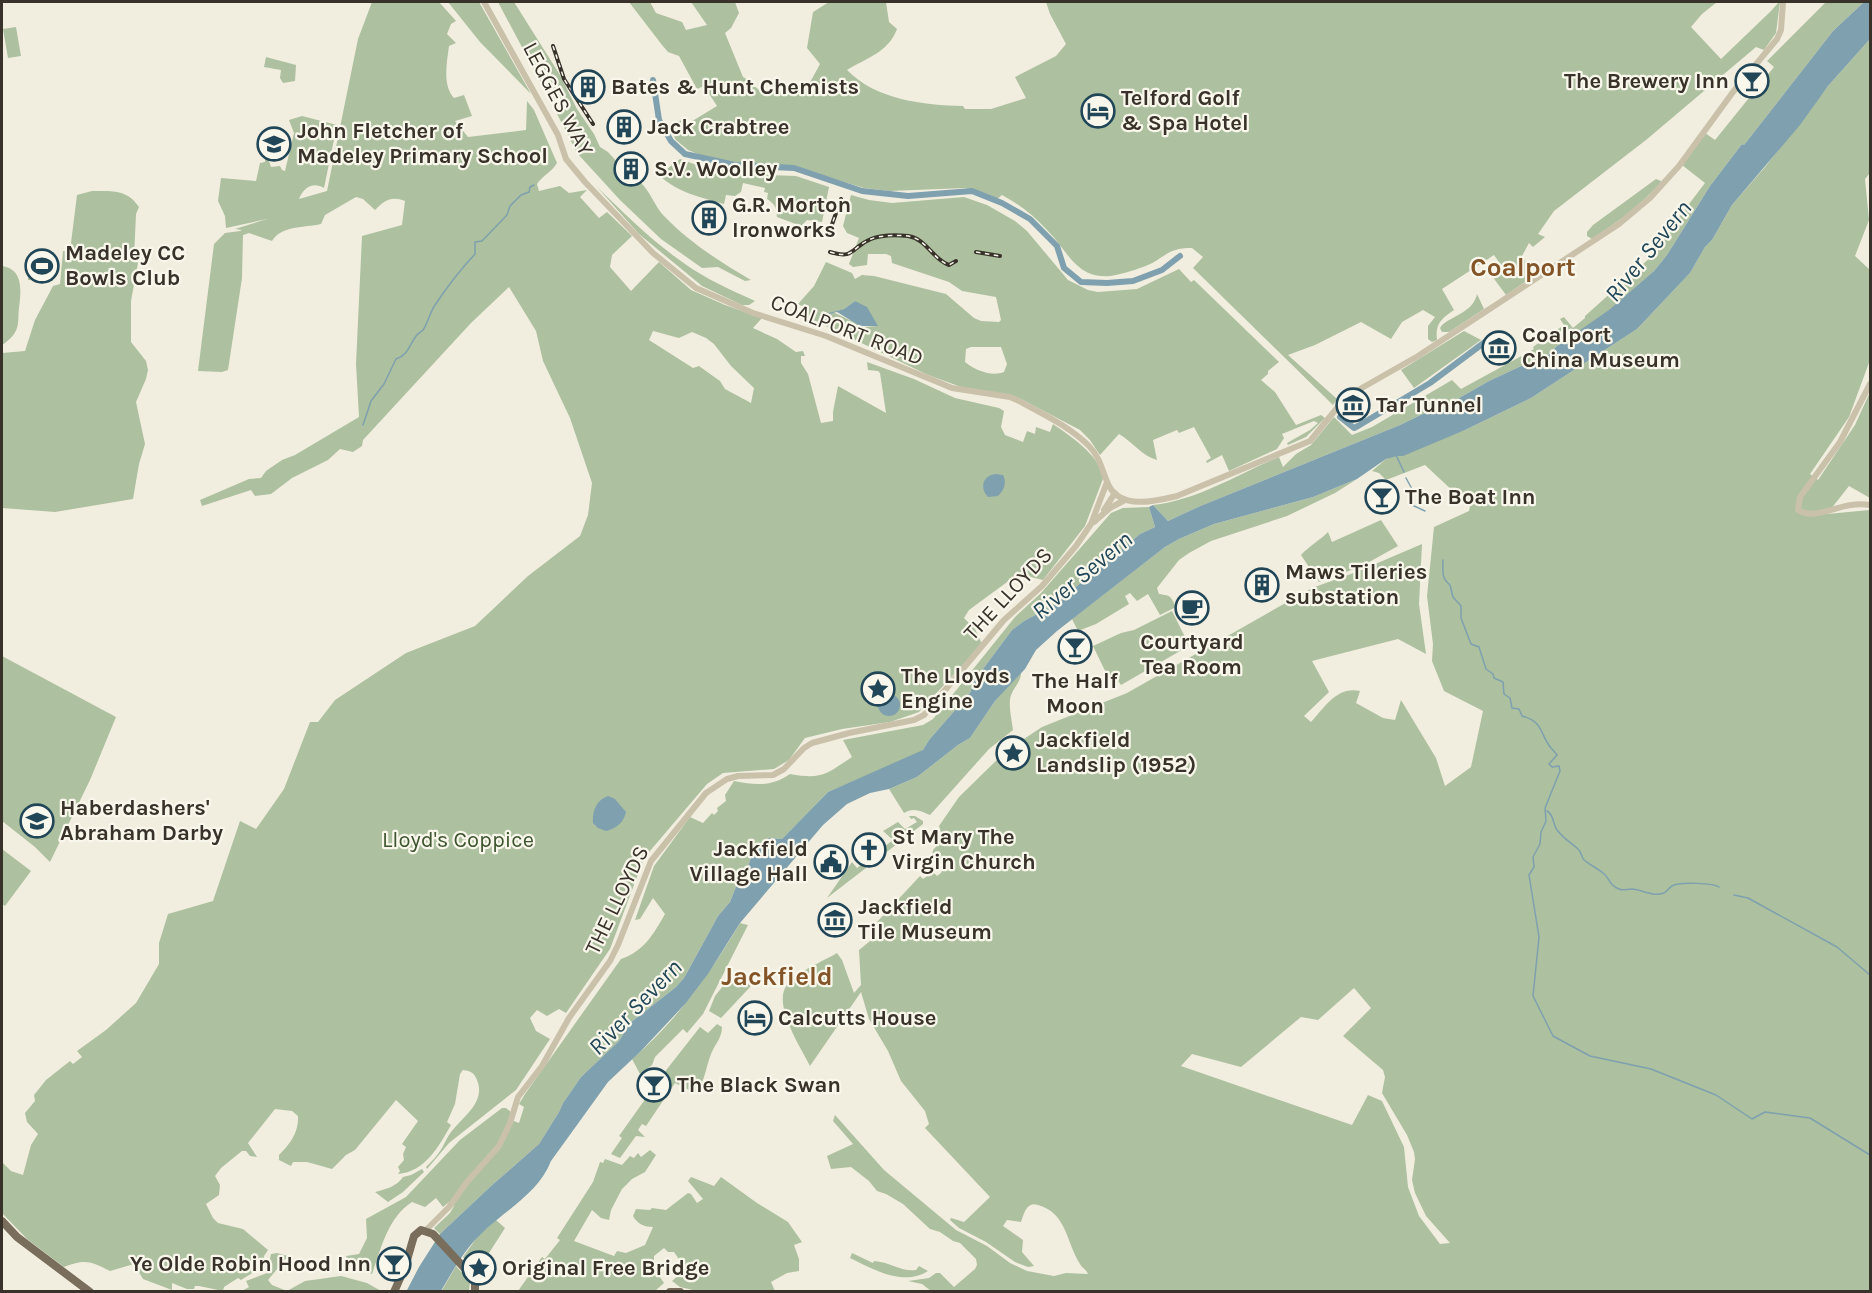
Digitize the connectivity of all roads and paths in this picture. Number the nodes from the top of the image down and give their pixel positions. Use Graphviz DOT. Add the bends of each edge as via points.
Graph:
graph roads {
  1 [pos="484,2"];
  2 [pos="1783,2"];
  3 [pos="585,182"];
  4 [pos="1870,384"];
  5 [pos="1107,481"];
  6 [pos="1115,493"];
  7 [pos="1125,500"];
  8 [pos="1870,505"];
  9 [pos="1100,516"];
  10 [pos="1088,529"];
  11 [pos="2,1221"];
  12 [pos="425,1231"];
  13 [pos="90,1292"];
  14 [pos="394,1292"];
  15 [pos="475,1292"];
  16 [pos="670,1292"];
  17 [pos="680,1292"];
  1 -- 3 [label="street, LEGGES WAY" via="558,135 566,159"];
  2 -- 7 [label="street" via="1777,39 1679,166 1619,224 1418,356 1346,397 1310,441 1193,490 1164,499"];
  3 -- 5 [label="street, COALPORT ROAD" via="653,253 696,288 952,388 1019,401 1078,435 1096,454"];
  4 -- 8 [label="street" via="1840,442 1797,503 1803,513"];
  5 -- 6 [label="street, COALPORT ROAD"];
  5 -- 10 [label="street, THE LLOYDS"];
  6 -- 7 [label="street"];
  6 -- 9 [label="street"];
  7 -- 9 [label="street"];
  9 -- 10 [label="street"];
  10 -- 12 [label="street, THE LLOYDS" via="1042,586 1004,620 924,715 812,743 784,770 773,775 727,779 705,793 651,861 610,961 518,1097 499,1146 450,1207"];
  11 -- 13 [label="main road" via="17,1238"];
  12 -- 14 [label="main road" via="414,1236"];
  12 -- 15 [label="main road" via="433,1234 469,1273 475,1281"];
  16 -- 17 [label="main road"];
}
